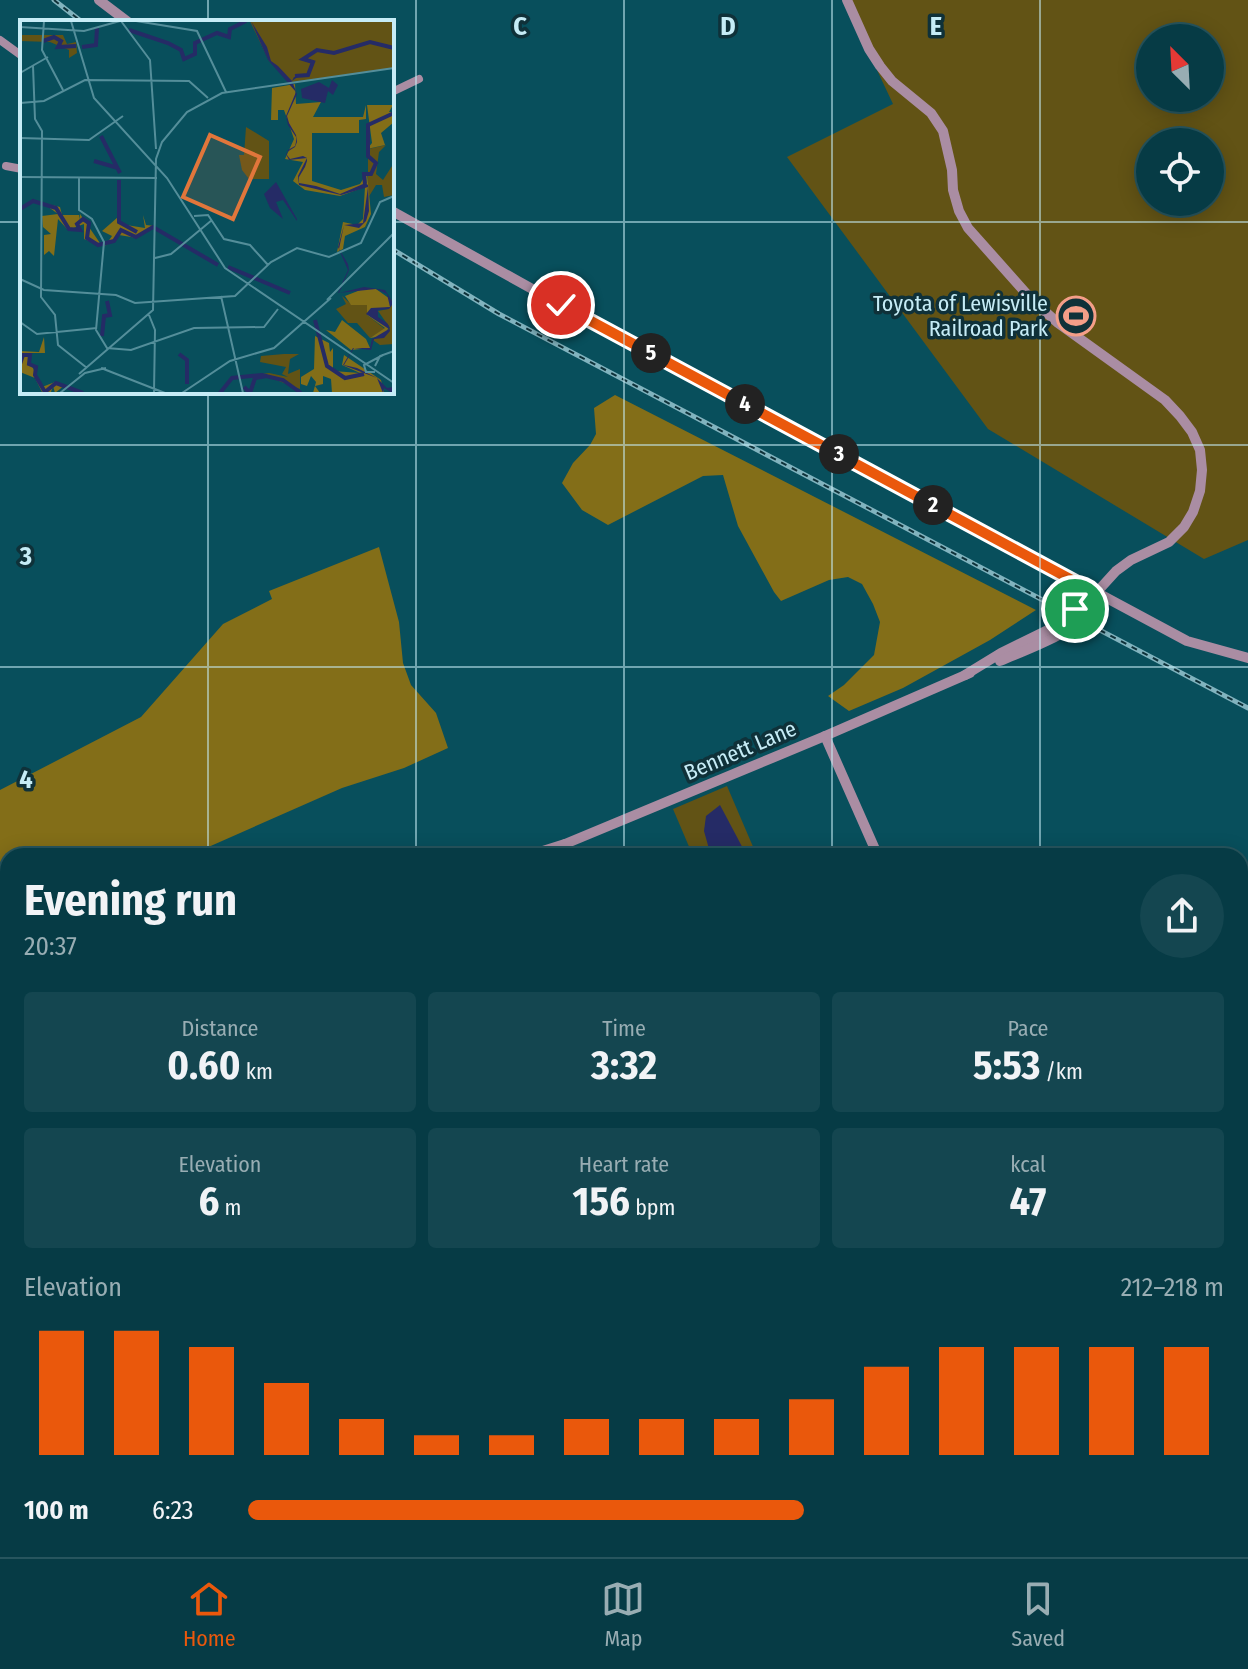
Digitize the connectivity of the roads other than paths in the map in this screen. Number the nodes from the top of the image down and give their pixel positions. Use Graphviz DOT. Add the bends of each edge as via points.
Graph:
graph roads {
  1 [pos="99,0"];
  2 [pos="847,0"];
  3 [pos="125,20"];
  4 [pos="0,40"];
  5 [pos="20,55"];
  6 [pos="419,79"];
  7 [pos="394,91"];
  8 [pos="6,166"];
  9 [pos="20,169"];
  10 [pos="394,212"];
  11 [pos="1096,593"];
  12 [pos="1248,658"];
  13 [pos="825,736"];
  14 [pos="565,844"];
  15 [pos="552,848"];
  16 [pos="567,848"];
  17 [pos="874,848"];
  1 -- 3 [label="street"];
  2 -- 11 [label="street, Bennett Lane" via="880,66 943,131 953,190 968,228 1058,323 1165,400 1200,450 1200,491 1184,527 1169,542 1116,571"];
  4 -- 5 [label="street"];
  6 -- 7 [label="street"];
  8 -- 9 [label="street"];
  10 -- 11 [label="street"];
  11 -- 12 [label="street" via="1187,641"];
  11 -- 13 [label="street, Bennett Lane" via="1045,633 965,675"];
  13 -- 14 [label="street, Bennett Lane"];
  13 -- 17 [label="street"];
  14 -- 15 [label="street, Bennett Lane"];
  14 -- 16 [label="street"];
}
